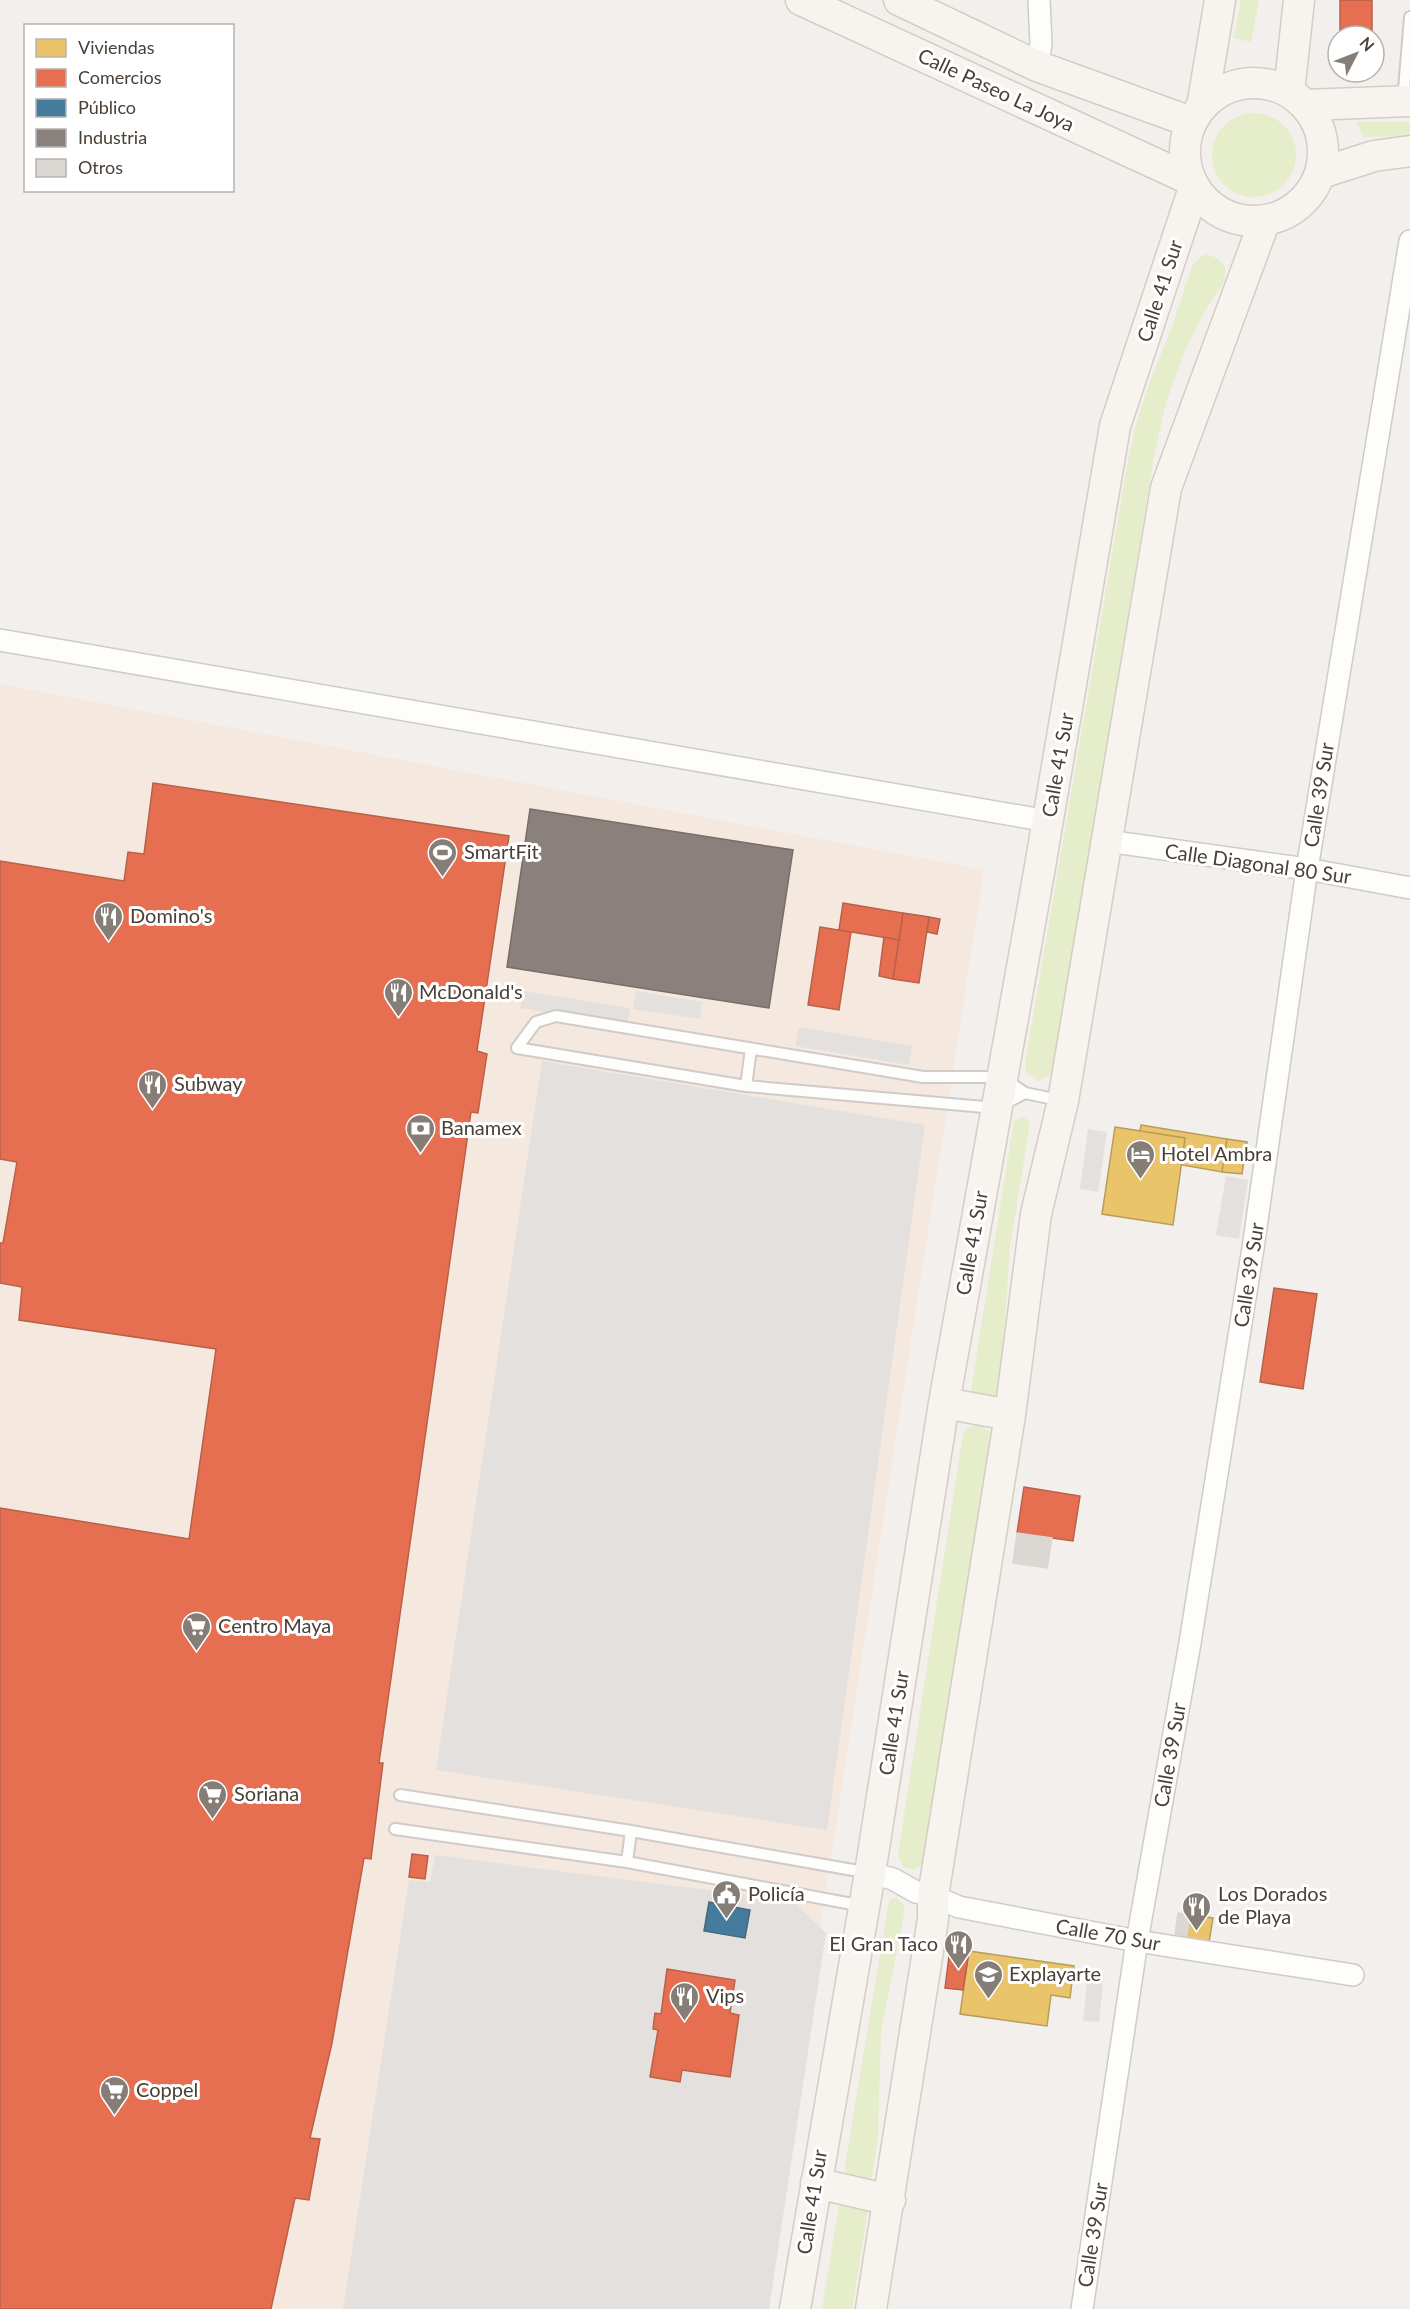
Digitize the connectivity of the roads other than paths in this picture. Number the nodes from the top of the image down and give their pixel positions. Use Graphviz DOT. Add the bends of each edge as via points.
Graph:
graph roads {
  1 [pos="801,0"];
  2 [pos="899,0"];
  3 [pos="1039,0"];
  4 [pos="1220,0"];
  5 [pos="1299,0"];
  6 [pos="1410,17"];
  7 [pos="1037,66"];
  8 [pos="1298,99"];
  9 [pos="1406,101"];
  10 [pos="1196,114"];
  11 [pos="1410,152"];
  12 [pos="1321,173"];
  13 [pos="1193,184"];
  14 [pos="1265,220"];
  15 [pos="1410,241"];
  16 [pos="0,640"];
  17 [pos="1048,821"];
  18 [pos="1107,841"];
  19 [pos="1307,869"];
  20 [pos="1410,888"];
  21 [pos="751,1049"];
  22 [pos="1013,1085"];
  23 [pos="746,1086"];
  24 [pos="1064,1101"];
  25 [pos="996,1108"];
  26 [pos="945,1403"];
  27 [pos="1010,1415"];
  28 [pos="400,1795"];
  29 [pos="395,1829"];
  30 [pos="631,1831"];
  31 [pos="627,1862"];
  32 [pos="870,1873"];
  33 [pos="933,1896"];
  34 [pos="864,1906"];
  35 [pos="1137,1941"];
  36 [pos="1353,1975"];
  37 [pos="816,2183"];
  38 [pos="890,2200"];
  39 [pos="795,2309"];
  40 [pos="871,2309"];
  41 [pos="1082,2309"];
  1 -- 13 [label="main road, Calle Paseo La Joya"];
  2 -- 7 [label="main road, Calle Paseo La Joya"];
  3 -- 7 [label="street" via="1041,44"];
  4 -- 10 [label="main road"];
  5 -- 8 [label="main road"];
  6 -- 9 [label="lane"];
  7 -- 10 [label="main road, Calle Paseo La Joya"];
  8 -- 9 [label="main road"];
  8 -- 10 [label="main road" via="1267,84 1245,83 1223,90"];
  8 -- 12 [label="main road" via="1318,127 1323,149"];
  10 -- 13 [label="main road" via="1185,144 1186,167"];
  11 -- 12 [label="main road" via="1374,156"];
  12 -- 14 [label="main road" via="1311,192 1295,208"];
  13 -- 14 [label="main road" via="1210,206 1229,217 1252,222"];
  13 -- 17 [label="main road, Calle 41 Sur" via="1115,426"];
  14 -- 18 [label="main road" via="1166,488"];
  15 -- 19 [label="street, Calle 39 Sur"];
  16 -- 17 [label="street"];
  17 -- 22 [label="main road, Calle 41 Sur"];
  18 -- 19 [label="street, Calle Diagonal 80 Sur"];
  18 -- 24 [label="main road"];
  19 -- 20 [label="street, Calle Diagonal 80 Sur"];
  19 -- 35 [label="street, Calle 39 Sur" via="1248,1279"];
  21 -- 22 [label="lane" via="923,1077"];
  21 -- 23 [label="lane"];
  21 -- 23 [label="lane" via="556,1016 536,1022 517,1048"];
  22 -- 24 [label="lane"];
  22 -- 25 [label="main road, Calle 41 Sur"];
  23 -- 25 [label="lane"];
  24 -- 27 [label="main road" via="1036,1214"];
  25 -- 26 [label="main road, Calle 41 Sur"];
  26 -- 27 [label="main road"];
  26 -- 32 [label="main road, Calle 41 Sur"];
  27 -- 33 [label="main road"];
  28 -- 30 [label="lane"];
  29 -- 31 [label="lane"];
  30 -- 31 [label="lane"];
  30 -- 32 [label="lane"];
  31 -- 34 [label="lane"];
  32 -- 33 [label="street, Calle 70 Sur"];
  32 -- 34 [label="main road, Calle 41 Sur"];
  33 -- 35 [label="street, Calle 70 Sur" via="959,1907"];
  33 -- 38 [label="main road" via="933,1919"];
  34 -- 37 [label="main road, Calle 41 Sur"];
  35 -- 36 [label="street, Calle 70 Sur"];
  35 -- 41 [label="street, Calle 39 Sur"];
  37 -- 38 [label="main road"];
  37 -- 39 [label="main road, Calle 41 Sur"];
  38 -- 40 [label="main road"];
}
